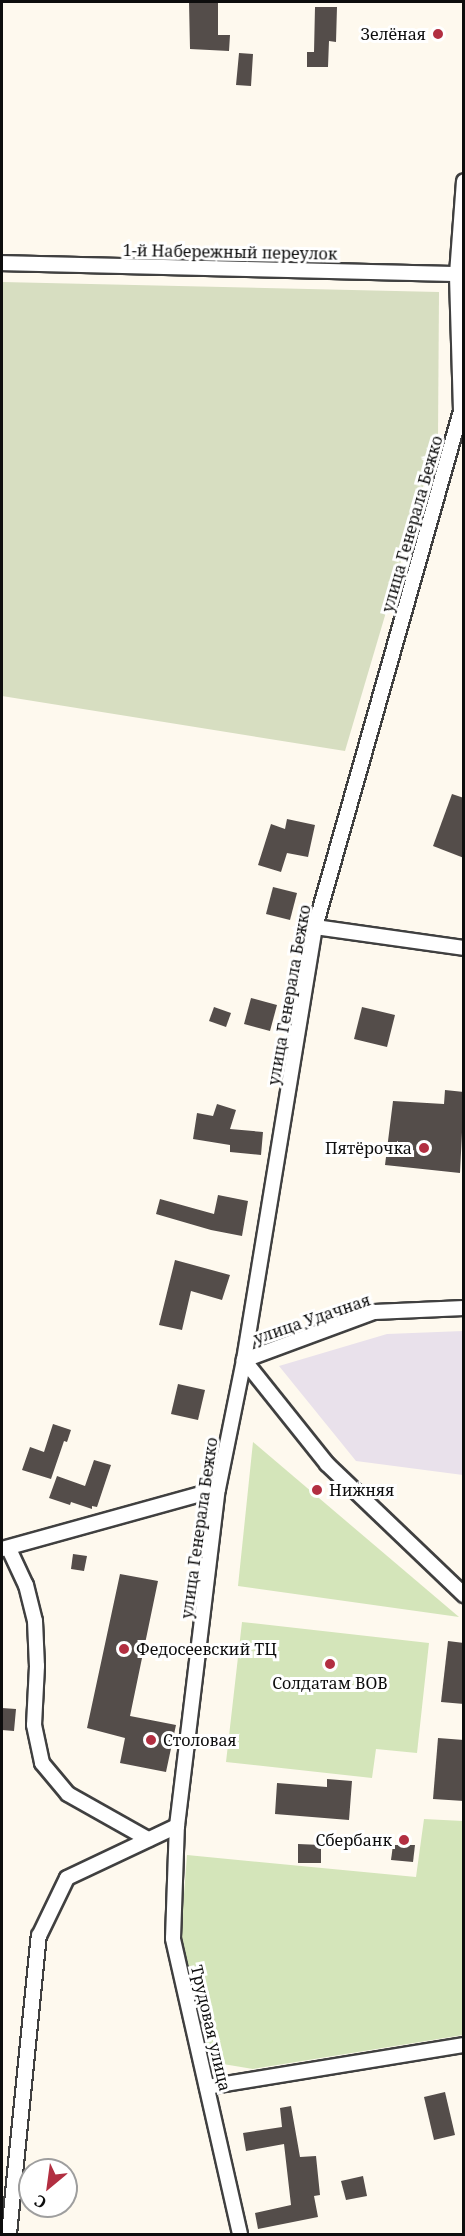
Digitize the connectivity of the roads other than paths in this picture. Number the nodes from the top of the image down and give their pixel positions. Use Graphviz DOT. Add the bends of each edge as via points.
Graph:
graph roads {
  1 [pos="464,181"];
  2 [pos="2,263"];
  3 [pos="457,273"];
  4 [pos="462,411"];
  5 [pos="315,927"];
  6 [pos="464,948"];
  7 [pos="464,1308"];
  8 [pos="244,1360"];
  9 [pos="219,1489"];
  10 [pos="5,1549"];
  11 [pos="464,1595"];
  12 [pos="177,1826"];
  13 [pos="148,1839"];
  14 [pos="464,2045"];
  15 [pos="207,2086"];
  16 [pos="9,2235"];
  17 [pos="240,2235"];
  1 -- 3 [label="street, улица Генерала Бежко"];
  2 -- 3 [label="street, 1-й Набережный переулок"];
  3 -- 4 [label="street, улица Генерала Бежко"];
  4 -- 5 [label="street, улица Генерала Бежко"];
  5 -- 6 [label="street"];
  5 -- 8 [label="street, улица Генерала Бежко"];
  7 -- 8 [label="street, улица Удачная" via="374,1312"];
  8 -- 9 [label="street, улица Генерала Бежко"];
  8 -- 11 [label="street" via="327,1464"];
  9 -- 10 [label="street"];
  9 -- 12 [label="street, улица Генерала Бежко"];
  10 -- 13 [label="street" via="26,1585 35,1620 34,1725 42,1763 68,1794"];
  12 -- 13 [label="street"];
  12 -- 15 [label="street, Трудовая улица" via="173,1938"];
  13 -- 16 [label="street" via="67,1878 39,1936"];
  14 -- 15 [label="street"];
  15 -- 17 [label="street, Трудовая улица"];
}
